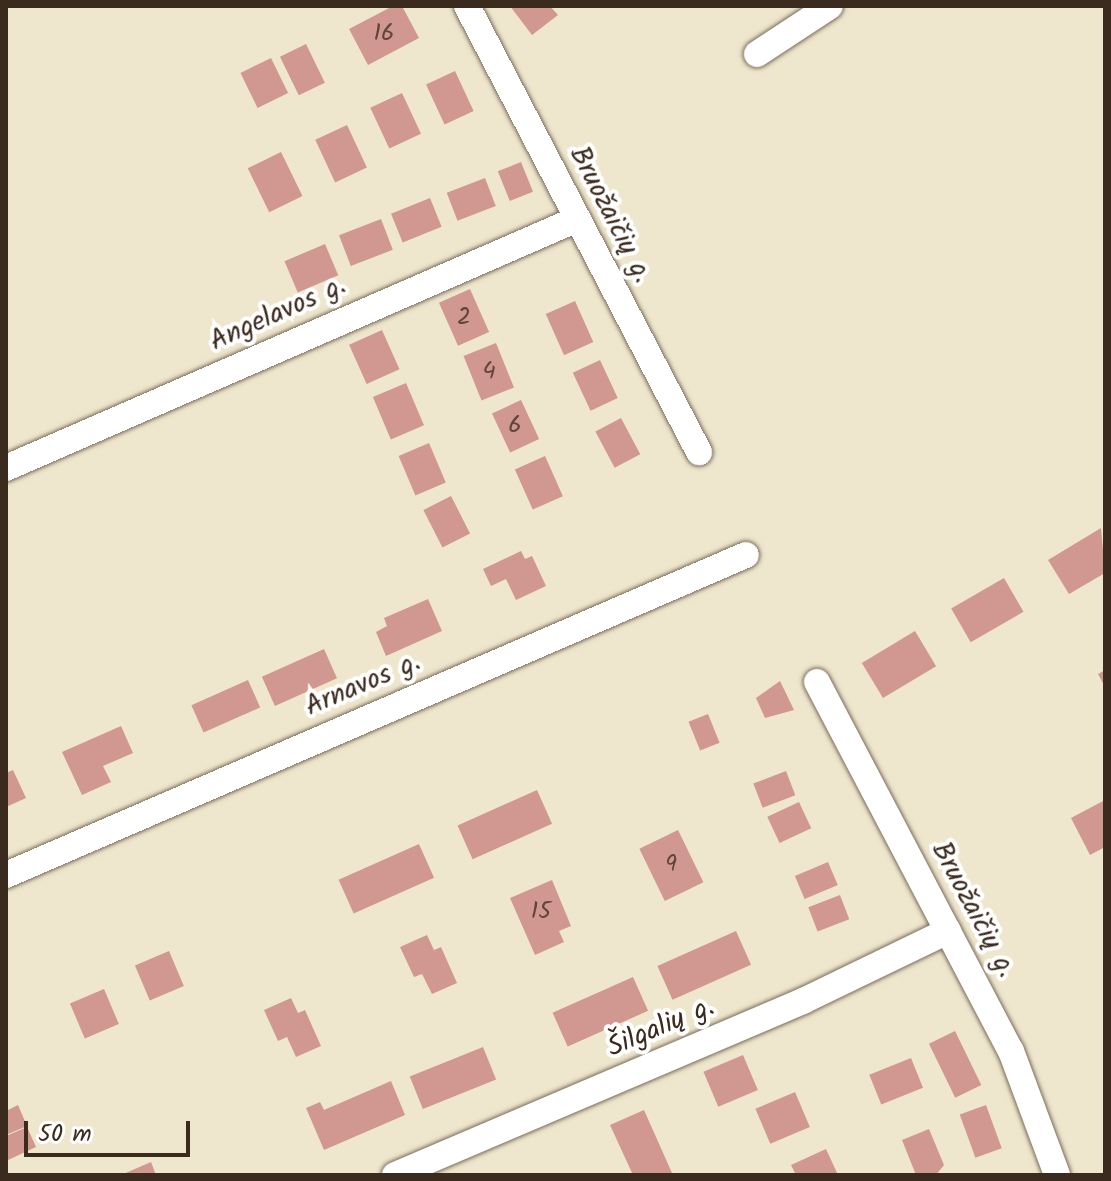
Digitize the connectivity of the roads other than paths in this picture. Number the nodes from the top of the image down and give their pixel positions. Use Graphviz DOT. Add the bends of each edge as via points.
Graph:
graph roads {
  1 [pos="467,6"];
  2 [pos="830,6"];
  3 [pos="757,54"];
  4 [pos="575,220"];
  5 [pos="699,452"];
  6 [pos="6,468"];
  7 [pos="746,555"];
  8 [pos="817,682"];
  9 [pos="6,875"];
  10 [pos="948,931"];
  11 [pos="395,1175"];
  12 [pos="1057,1175"];
  1 -- 4 [label="street, Bruožaičių g."];
  2 -- 3 [label="street"];
  4 -- 5 [label="street, Bruožaičių g."];
  4 -- 6 [label="street, Angelavos g."];
  7 -- 9 [label="street, Arnavos g."];
  8 -- 10 [label="street, Bruožaičių g."];
  10 -- 11 [label="street, Šilgalių g." via="803,1001"];
  10 -- 12 [label="street, Bruožaičių g." via="1023,1077"];
}
